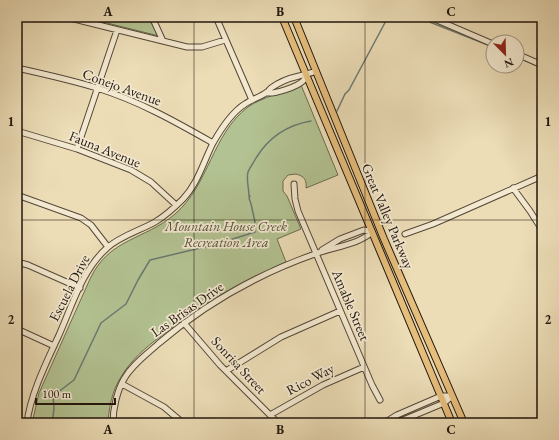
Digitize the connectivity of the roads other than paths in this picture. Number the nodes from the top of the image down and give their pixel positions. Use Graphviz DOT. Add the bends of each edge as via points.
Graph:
graph roads {
  1 [pos="66,17"];
  2 [pos="84,17"];
  3 [pos="152,17"];
  4 [pos="216,17"];
  5 [pos="282,17"];
  6 [pos="294,17"];
  7 [pos="430,17"];
  8 [pos="78,20"];
  9 [pos="117,30"];
  10 [pos="225,40"];
  11 [pos="163,41"];
  12 [pos="485,41"];
  13 [pos="525,58"];
  14 [pos="542,65"];
  15 [pos="17,68"];
  16 [pos="316,71"];
  17 [pos="307,75"];
  18 [pos="98,88"];
  19 [pos="252,100"];
  20 [pos="18,131"];
  21 [pos="17,138"];
  22 [pos="213,143"];
  23 [pos="78,150"];
  24 [pos="542,176"];
  25 [pos="294,184"];
  26 [pos="513,188"];
  27 [pos="17,195"];
  28 [pos="176,205"];
  29 [pos="542,230"];
  30 [pos="372,232"];
  31 [pos="405,234"];
  32 [pos="384,239"];
  33 [pos="108,247"];
  34 [pos="316,253"];
  35 [pos="17,262"];
  36 [pos="80,288"];
  37 [pos="340,311"];
  38 [pos="184,323"];
  39 [pos="17,329"];
  40 [pos="54,346"];
  41 [pos="364,367"];
  42 [pos="226,371"];
  43 [pos="122,384"];
  44 [pos="441,396"];
  45 [pos="452,396"];
  46 [pos="380,400"];
  47 [pos="444,403"];
  48 [pos="270,415"];
  49 [pos="27,423"];
  50 [pos="113,423"];
  51 [pos="183,423"];
  52 [pos="278,423"];
  53 [pos="384,423"];
  54 [pos="396,423"];
  55 [pos="452,423"];
  56 [pos="464,423"];
  1 -- 8 [label="street"];
  2 -- 8 [label="street"];
  3 -- 11 [label="street"];
  4 -- 10 [label="street"];
  5 -- 17 [label="main road, Great Valley Parkway"];
  6 -- 16 [label="main road, Great Valley Parkway"];
  7 -- 12 [label="street"];
  8 -- 9 [label="street"];
  9 -- 11 [label="street"];
  9 -- 18 [label="street"];
  10 -- 11 [label="street" via="196,48"];
  10 -- 19 [label="street"];
  13 -- 14 [label="street"];
  15 -- 18 [label="street, Conejo Avenue"];
  16 -- 17 [label="street, Escuela Drive"];
  16 -- 32 [label="main road, Great Valley Parkway"];
  17 -- 19 [label="street, Escuela Drive" via="300,75 284,82"];
  17 -- 30 [label="main road, Great Valley Parkway"];
  18 -- 22 [label="street, Conejo Avenue" via="164,115"];
  18 -- 23 [label="street"];
  19 -- 22 [label="street, Escuela Drive" via="232,116"];
  20 -- 21 [label="street"];
  20 -- 23 [label="street, Fauna Avenue"];
  22 -- 28 [label="street, Escuela Drive" via="191,189"];
  23 -- 28 [label="street, Fauna Avenue" via="131,170 151,182"];
  24 -- 26 [label="street"];
  25 -- 34 [label="street, Amable Street" via="298,211"];
  26 -- 29 [label="street"];
  26 -- 31 [label="street"];
  27 -- 33 [label="street" via="81,218 91,225"];
  28 -- 33 [label="street, Escuela Drive" via="155,222"];
  30 -- 32 [label="main road"];
  30 -- 34 [label="street, Las Brisas Drive" via="361,231 340,239"];
  30 -- 44 [label="main road, Great Valley Parkway"];
  32 -- 45 [label="main road, Great Valley Parkway"];
  33 -- 36 [label="street, Escuela Drive" via="90,267"];
  34 -- 37 [label="street, Amable Street"];
  34 -- 38 [label="street, Las Brisas Drive" via="262,276"];
  35 -- 36 [label="street"];
  36 -- 40 [label="street, Escuela Drive"];
  37 -- 41 [label="street, Amable Street"];
  37 -- 42 [label="street" via="281,337"];
  38 -- 42 [label="street, Sonrisa Street"];
  38 -- 43 [label="street, Las Brisas Drive" via="140,359"];
  39 -- 40 [label="street"];
  40 -- 49 [label="street, Escuela Drive" via="33,395"];
  41 -- 46 [label="street, Amable Street"];
  41 -- 48 [label="street, Rico Way" via="323,385"];
  42 -- 48 [label="street, Sonrisa Street"];
  43 -- 50 [label="street, Las Brisas Drive"];
  43 -- 51 [label="street" via="164,407"];
  44 -- 45 [label="street"];
  44 -- 47 [label="main road, Great Valley Parkway"];
  44 -- 53 [label="street"];
  45 -- 47 [label="street"];
  45 -- 56 [label="main road, Great Valley Parkway"];
  47 -- 54 [label="street"];
  47 -- 55 [label="main road, Great Valley Parkway"];
  48 -- 52 [label="street, Sonrisa Street"];
}
